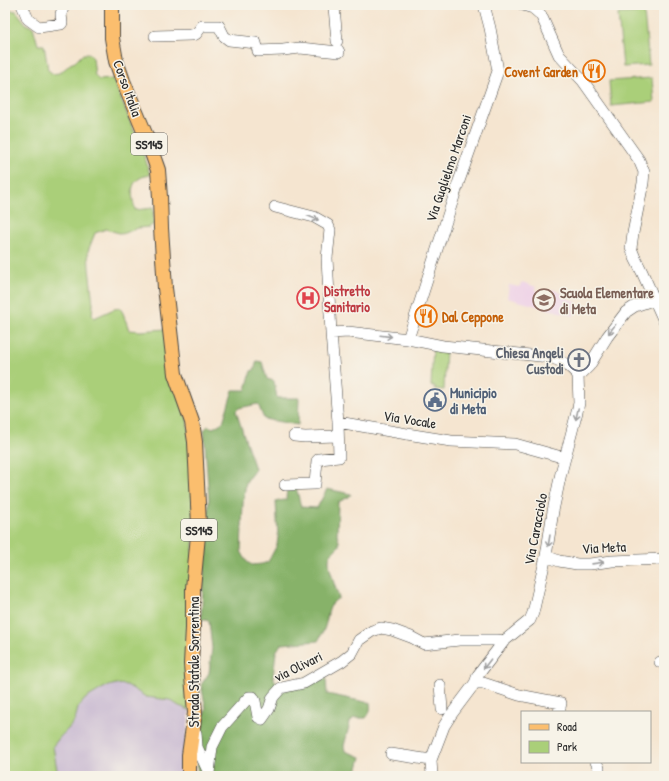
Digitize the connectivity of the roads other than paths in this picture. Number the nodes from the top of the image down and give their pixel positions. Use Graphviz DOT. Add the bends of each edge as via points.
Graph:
graph roads {
  1 [pos="22,5"];
  2 [pos="64,5"];
  3 [pos="112,5"];
  4 [pos="484,5"];
  5 [pos="490,5"];
  6 [pos="523,5"];
  7 [pos="334,6"];
  8 [pos="155,36"];
  9 [pos="275,207"];
  10 [pos="165,288"];
  11 [pos="659,298"];
  12 [pos="664,321"];
  13 [pos="331,333"];
  14 [pos="408,339"];
  15 [pos="578,375"];
  16 [pos="338,422"];
  17 [pos="294,436"];
  18 [pos="338,436"];
  19 [pos="565,458"];
  20 [pos="285,485"];
  21 [pos="546,556"];
  22 [pos="664,559"];
  23 [pos="504,641"];
  24 [pos="475,683"];
  25 [pos="440,685"];
  26 [pos="442,709"];
  27 [pos="559,711"];
  28 [pos="195,713"];
  29 [pos="391,754"];
  30 [pos="431,760"];
  31 [pos="596,763"];
  32 [pos="189,776"];
  33 [pos="432,776"];
  34 [pos="596,776"];
  1 -- 2 [label="street" via="28,19 39,27 61,24"];
  3 -- 10 [label="main road, Corso Italia / SS145" via="112,38 116,61 158,170"];
  4 -- 5 [label="street"];
  4 -- 14 [label="street, Via Guglielmo Marconi" via="498,71"];
  6 -- 11 [label="street" via="533,8 541,15 559,55 583,81 639,160 644,172 631,248 642,272"];
  7 -- 8 [label="street" via="338,48 258,50 256,43 229,40 219,26 202,26 192,35"];
  9 -- 13 [label="street, one-way" via="314,217 328,225"];
  10 -- 28 [label="main road, Strada Statale Sorrentina / SS145" via="175,374 192,422 195,442 199,525 193,588 191,664"];
  11 -- 12 [label="street"];
  11 -- 15 [label="street, one-way" via="635,306 626,312 589,366"];
  13 -- 14 [label="street, one-way" via="348,332"];
  13 -- 16 [label="street"];
  14 -- 15 [label="street" via="443,346 550,357 565,363"];
  15 -- 19 [label="street, Via Caracciolo, one-way" via="579,403"];
  16 -- 18 [label="street"];
  16 -- 19 [label="street, Via Vocale" via="451,440 515,444"];
  17 -- 18 [label="street"];
  18 -- 20 [label="street" via="340,457 316,461 315,484"];
  19 -- 21 [label="street, Via Caracciolo, one-way"];
  21 -- 22 [label="street, Via Meta, one-way" via="577,564"];
  21 -- 23 [label="street, Via Caracciolo" via="530,620"];
  23 -- 24 [label="street, Via Caracciolo, one-way"];
  23 -- 28 [label="street, via Olivari" via="459,640 424,644 411,636 392,630 372,630 342,661 304,683 280,688 262,719 258,717 253,697 249,697 222,726 212,747 209,773 197,747"];
  24 -- 27 [label="street" via="561,703"];
  24 -- 30 [label="street, Via Caracciolo" via="444,726"];
  25 -- 26 [label="street"];
  28 -- 32 [label="main road, Strada Statale Sorrentina / SS145"];
  29 -- 30 [label="street"];
  30 -- 33 [label="street, Via Caracciolo"];
  31 -- 34 [label="street" via="599,768"];
}
